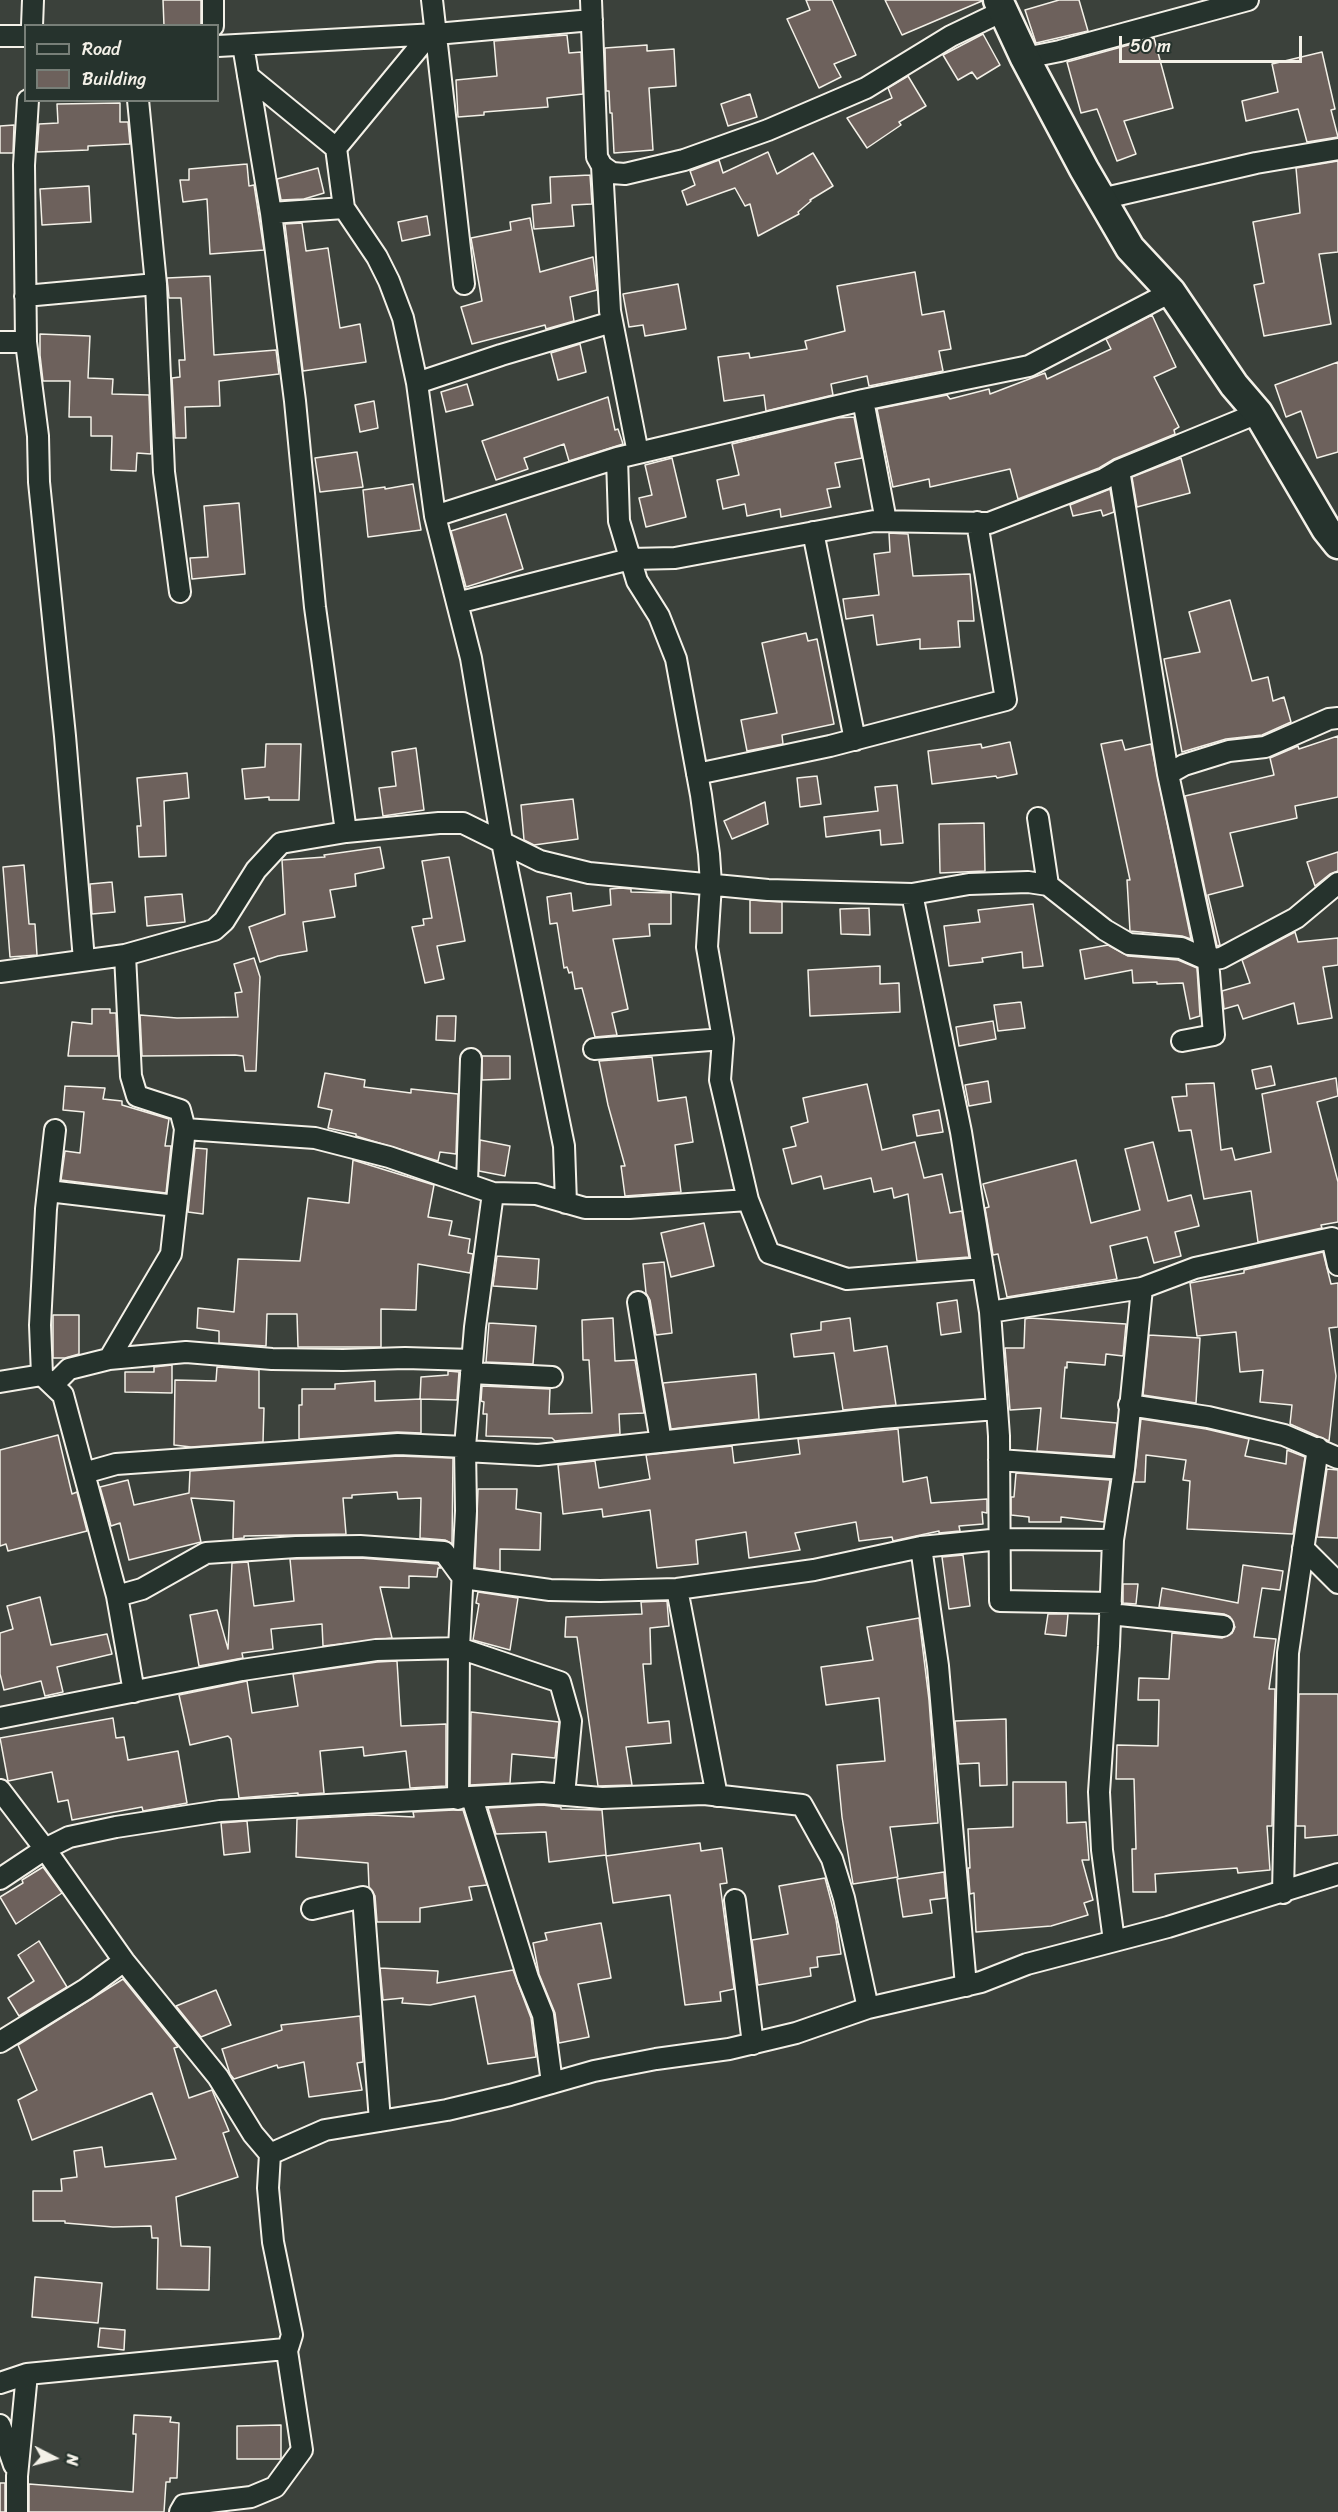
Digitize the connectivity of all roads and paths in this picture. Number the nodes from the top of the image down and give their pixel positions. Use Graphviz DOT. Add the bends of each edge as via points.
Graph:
graph roads {
  1 [pos="33,0"];
  2 [pos="213,0"];
  3 [pos="432,0"];
  4 [pos="591,0"];
  5 [pos="1248,0"];
  6 [pos="1000,5"];
  7 [pos="592,20"];
  8 [pos="32,24"];
  9 [pos="213,24"];
  10 [pos="433,34"];
  11 [pos="0,36"];
  12 [pos="24,36"];
  13 [pos="243,45"];
  14 [pos="219,46"];
  15 [pos="1025,58"];
  16 [pos="248,76"];
  17 [pos="28,102"];
  18 [pos="138,102"];
  19 [pos="336,148"];
  20 [pos="1338,149"];
  21 [pos="602,166"];
  22 [pos="1101,199"];
  23 [pos="344,208"];
  24 [pos="271,213"];
  25 [pos="156,284"];
  26 [pos="464,284"];
  27 [pos="1171,292"];
  28 [pos="25,296"];
  29 [pos="612,322"];
  30 [pos="0,342"];
  31 [pos="26,342"];
  32 [pos="417,383"];
  33 [pos="862,400"];
  34 [pos="1258,413"];
  35 [pos="638,453"];
  36 [pos="617,458"];
  37 [pos="1119,470"];
  38 [pos="435,516"];
  39 [pos="886,521"];
  40 [pos="977,522"];
  41 [pos="813,532"];
  42 [pos="1338,544"];
  43 [pos="630,559"];
  44 [pos="180,591"];
  45 [pos="457,603"];
  46 [pos="1338,718"];
  47 [pos="855,740"];
  48 [pos="697,774"];
  49 [pos="1168,774"];
  50 [pos="1038,818"];
  51 [pos="346,832"];
  52 [pos="502,842"];
  53 [pos="1338,883"];
  54 [pos="711,884"];
  55 [pos="1048,885"];
  56 [pos="912,894"];
  57 [pos="125,954"];
  58 [pos="84,960"];
  59 [pos="1208,960"];
  60 [pos="0,972"];
  61 [pos="723,1039"];
  62 [pos="1182,1041"];
  63 [pos="594,1049"];
  64 [pos="471,1059"];
  65 [pos="184,1129"];
  66 [pos="55,1130"];
  67 [pos="467,1183"];
  68 [pos="48,1191"];
  69 [pos="493,1193"];
  70 [pos="747,1200"];
  71 [pos="566,1203"];
  72 [pos="177,1206"];
  73 [pos="1338,1265"];
  74 [pos="983,1268"];
  75 [pos="1142,1288"];
  76 [pos="638,1302"];
  77 [pos="990,1312"];
  78 [pos="109,1359"];
  79 [pos="472,1366"];
  80 [pos="552,1377"];
  81 [pos="47,1380"];
  82 [pos="0,1382"];
  83 [pos="1129,1405"];
  84 [pos="997,1409"];
  85 [pos="661,1442"];
  86 [pos="1318,1448"];
  87 [pos="465,1449"];
  88 [pos="1338,1458"];
  89 [pos="999,1460"];
  90 [pos="1124,1468"];
  91 [pos="84,1473"];
  92 [pos="1001,1539"];
  93 [pos="1113,1540"];
  94 [pos="921,1547"];
  95 [pos="1303,1548"];
  96 [pos="463,1578"];
  97 [pos="1338,1583"];
  98 [pos="677,1589"];
  99 [pos="117,1596"];
  100 [pos="1110,1608"];
  101 [pos="1223,1626"];
  102 [pos="459,1648"];
  103 [pos="134,1692"];
  104 [pos="0,1718"];
  105 [pos="0,1790"];
  106 [pos="564,1795"];
  107 [pos="717,1796"];
  108 [pos="465,1798"];
  109 [pos="45,1849"];
  110 [pos="1338,1874"];
  111 [pos="0,1880"];
  112 [pos="1283,1893"];
  113 [pos="735,1900"];
  114 [pos="312,1908"];
  115 [pos="1114,1941"];
  116 [pos="124,1961"];
  117 [pos="966,1986"];
  118 [pos="868,2008"];
  119 [pos="0,2042"];
  120 [pos="753,2044"];
  121 [pos="552,2083"];
  122 [pos="380,2121"];
  123 [pos="270,2154"];
  124 [pos="287,2351"];
  125 [pos="27,2374"];
  126 [pos="0,2383"];
  127 [pos="0,2425"];
  128 [pos="17,2476"];
  129 [pos="17,2512"];
  130 [pos="180,2512"];
  1 -- 8 [label="street"];
  2 -- 9 [label="street"];
  3 -- 10 [label="street"];
  4 -- 7 [label="street"];
  5 -- 15 [label="street"];
  6 -- 15 [label="street"];
  6 -- 21 [label="street" via="866,88 768,130 684,160 635,172 612,173"];
  7 -- 10 [label="street"];
  7 -- 21 [label="street" via="597,157"];
  10 -- 13 [label="street"];
  10 -- 19 [label="street"];
  10 -- 26 [label="street"];
  11 -- 12 [label="street"];
  13 -- 14 [label="street"];
  13 -- 16 [label="street"];
  15 -- 22 [label="street"];
  16 -- 19 [label="street"];
  16 -- 24 [label="street"];
  17 -- 28 [label="street"];
  18 -- 25 [label="street"];
  19 -- 23 [label="street"];
  20 -- 22 [label="street" via="1256,163"];
  21 -- 29 [label="street"];
  22 -- 27 [label="street" via="1130,248"];
  23 -- 24 [label="street"];
  23 -- 32 [label="street" via="389,281 403,318"];
  24 -- 51 [label="street" via="315,607"];
  25 -- 28 [label="street"];
  25 -- 44 [label="street" via="164,472"];
  27 -- 33 [label="street" via="1029,366"];
  27 -- 34 [label="street" via="1234,385"];
  28 -- 31 [label="street"];
  29 -- 32 [label="street"];
  29 -- 35 [label="street"];
  30 -- 31 [label="street"];
  31 -- 58 [label="street" via="38,436 39,482"];
  32 -- 38 [label="street"];
  33 -- 35 [label="street"];
  33 -- 39 [label="street"];
  34 -- 37 [label="street"];
  34 -- 42 [label="street"];
  35 -- 36 [label="street"];
  36 -- 38 [label="street"];
  36 -- 43 [label="street" via="619,521"];
  37 -- 40 [label="street" via="989,523"];
  37 -- 49 [label="street"];
  38 -- 45 [label="street"];
  39 -- 40 [label="street"];
  39 -- 41 [label="street"];
  40 -- 47 [label="street" via="1006,700"];
  41 -- 43 [label="street" via="675,558"];
  41 -- 47 [label="street"];
  43 -- 45 [label="street"];
  43 -- 48 [label="street" via="676,659"];
  45 -- 52 [label="street" via="471,658"];
  46 -- 49 [label="street" via="1264,747 1229,751"];
  47 -- 48 [label="street"];
  48 -- 54 [label="street"];
  49 -- 59 [label="street"];
  50 -- 55 [label="street"];
  51 -- 52 [label="street" via="463,823"];
  51 -- 57 [label="street" via="281,843 256,870 224,921 214,930"];
  52 -- 54 [label="street" via="540,861 589,873"];
  52 -- 71 [label="street" via="564,1146"];
  53 -- 59 [label="street" via="1296,918 1221,958"];
  54 -- 56 [label="street" via="768,890"];
  54 -- 61 [label="street" via="706,947"];
  55 -- 56 [label="street" via="969,884"];
  55 -- 59 [label="street" via="1129,944 1181,948"];
  56 -- 74 [label="street" via="961,1132"];
  57 -- 58 [label="street"];
  57 -- 65 [label="street" via="132,1076 137,1096 180,1110"];
  58 -- 60 [label="street"];
  59 -- 62 [label="street" via="1214,1035"];
  61 -- 63 [label="street"];
  61 -- 70 [label="street" via="720,1080"];
  64 -- 67 [label="street"];
  65 -- 67 [label="street" via="315,1138"];
  65 -- 72 [label="street"];
  66 -- 68 [label="street"];
  67 -- 69 [label="street"];
  68 -- 72 [label="street"];
  68 -- 81 [label="street" via="40,1326"];
  69 -- 71 [label="street" via="536,1194"];
  69 -- 79 [label="street"];
  70 -- 71 [label="street" via="629,1208 585,1208"];
  70 -- 74 [label="street" via="769,1253 847,1279"];
  72 -- 78 [label="street" via="171,1254"];
  73 -- 75 [label="street" via="1332,1238 1195,1268"];
  74 -- 77 [label="street"];
  75 -- 77 [label="street"];
  75 -- 83 [label="street"];
  76 -- 85 [label="street"];
  77 -- 84 [label="street"];
  78 -- 79 [label="street" via="186,1352 272,1359 405,1358"];
  78 -- 81 [label="street" via="69,1369"];
  79 -- 80 [label="street"];
  79 -- 87 [label="street"];
  81 -- 82 [label="street"];
  81 -- 91 [label="street" via="63,1395"];
  83 -- 86 [label="street" via="1208,1417 1284,1435"];
  83 -- 90 [label="street"];
  84 -- 85 [label="street"];
  84 -- 89 [label="street"];
  85 -- 87 [label="street" via="538,1455"];
  86 -- 88 [label="street" via="1325,1455"];
  86 -- 95 [label="street"];
  87 -- 91 [label="street" via="398,1444 364,1446 116,1464"];
  87 -- 96 [label="street"];
  89 -- 90 [label="street"];
  89 -- 92 [label="street"];
  90 -- 93 [label="street"];
  91 -- 99 [label="street"];
  92 -- 93 [label="street"];
  92 -- 94 [label="street"];
  92 -- 100 [label="street" via="1000,1601"];
  93 -- 100 [label="street"];
  94 -- 98 [label="street" via="814,1570"];
  94 -- 117 [label="street" via="938,1666"];
  95 -- 97 [label="street"];
  95 -- 112 [label="street" via="1288,1653"];
  96 -- 98 [label="street" via="550,1590"];
  96 -- 99 [label="street" via="444,1552 360,1546 296,1547 206,1553 142,1589"];
  96 -- 102 [label="street"];
  98 -- 107 [label="street"];
  99 -- 103 [label="street"];
  100 -- 101 [label="street"];
  100 -- 115 [label="street" via="1099,1792"];
  102 -- 103 [label="street" via="376,1650 242,1670"];
  102 -- 106 [label="street" via="560,1682 571,1721"];
  102 -- 108 [label="street"];
  103 -- 104 [label="street"];
  105 -- 109 [label="street"];
  106 -- 107 [label="street"];
  106 -- 108 [label="street"];
  107 -- 118 [label="street" via="802,1805 832,1859"];
  108 -- 109 [label="street" via="220,1811 69,1837"];
  108 -- 121 [label="street" via="543,2015"];
  109 -- 111 [label="street"];
  109 -- 116 [label="street"];
  110 -- 112 [label="street"];
  112 -- 115 [label="street"];
  113 -- 120 [label="street"];
  114 -- 122 [label="street" via="363,1897"];
  115 -- 117 [label="street" via="1028,1964"];
  116 -- 119 [label="street"];
  116 -- 123 [label="street" via="218,2077"];
  117 -- 118 [label="street"];
  118 -- 120 [label="street"];
  120 -- 121 [label="street" via="594,2071"];
  121 -- 122 [label="street" via="447,2110"];
  122 -- 123 [label="street" via="325,2130"];
  123 -- 124 [label="street" via="268,2188 273,2242 292,2335"];
  124 -- 125 [label="street"];
  124 -- 130 [label="street" via="302,2450 275,2487 251,2496 184,2505"];
  125 -- 126 [label="street"];
  125 -- 128 [label="street"];
  127 -- 128 [label="street"];
  128 -- 129 [label="street"];
}
